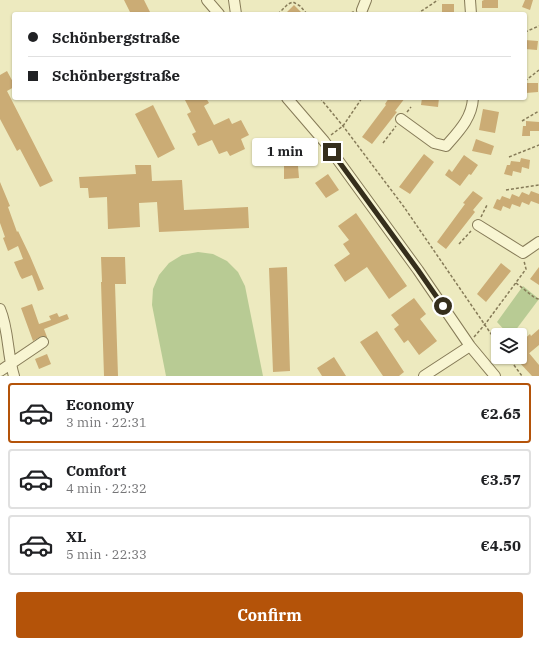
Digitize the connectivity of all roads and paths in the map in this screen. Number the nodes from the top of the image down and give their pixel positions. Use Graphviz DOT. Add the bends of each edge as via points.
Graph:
graph roads {
  1 [pos="207,0"];
  2 [pos="234,0"];
  3 [pos="438,0"];
  4 [pos="470,0"];
  5 [pos="217,12"];
  6 [pos="236,12"];
  7 [pos="280,12"];
  8 [pos="305,12"];
  9 [pos="420,12"];
  10 [pos="470,12"];
  11 [pos="539,26"];
  12 [pos="527,31"];
  13 [pos="539,70"];
  14 [pos="527,79"];
  15 [pos="289,100"];
  16 [pos="322,100"];
  17 [pos="361,100"];
  18 [pos="473,100"];
  19 [pos="539,111"];
  20 [pos="401,119"];
  21 [pos="522,121"];
  22 [pos="343,126"];
  23 [pos="324,141"];
  24 [pos="539,145"];
  25 [pos="509,157"];
  26 [pos="539,185"];
  27 [pos="506,190"];
  28 [pos="478,225"];
  29 [pos="539,242"];
  30 [pos="523,253"];
  31 [pos="516,283"];
  32 [pos="539,299"];
  33 [pos="0,309"];
  34 [pos="484,325"];
  35 [pos="491,334"];
  36 [pos="43,342"];
  37 [pos="469,344"];
  38 [pos="10,364"];
  39 [pos="513,364"];
  40 [pos="0,370"];
  41 [pos="14,376"];
  42 [pos="424,376"];
  43 [pos="495,376"];
  44 [pos="522,376"];
  1 -- 5 [label="street"];
  2 -- 6 [label="street"];
  3 -- 9 [label="path"];
  4 -- 10 [label="street"];
  7 -- 8 [label="path" via="294,2"];
  11 -- 12 [label="path"];
  13 -- 14 [label="path"];
  15 -- 23 [label="street"];
  16 -- 22 [label="path"];
  17 -- 22 [label="path"];
  18 -- 20 [label="street" via="468,119 446,146 434,143"];
  19 -- 21 [label="path"];
  22 -- 23 [label="path"];
  22 -- 34 [label="path" via="404,207"];
  23 -- 37 [label="street"];
  24 -- 25 [label="path"];
  26 -- 27 [label="path"];
  28 -- 30 [label="street"];
  29 -- 30 [label="street"];
  30 -- 31 [label="path" via="526,269"];
  31 -- 32 [label="path"];
  31 -- 34 [label="path"];
  33 -- 38 [label="street" via="6,327"];
  34 -- 35 [label="path"];
  34 -- 37 [label="path"];
  36 -- 38 [label="street"];
  37 -- 42 [label="street"];
  37 -- 43 [label="street"];
  38 -- 40 [label="street"];
  38 -- 41 [label="street"];
  39 -- 44 [label="path"];
}
